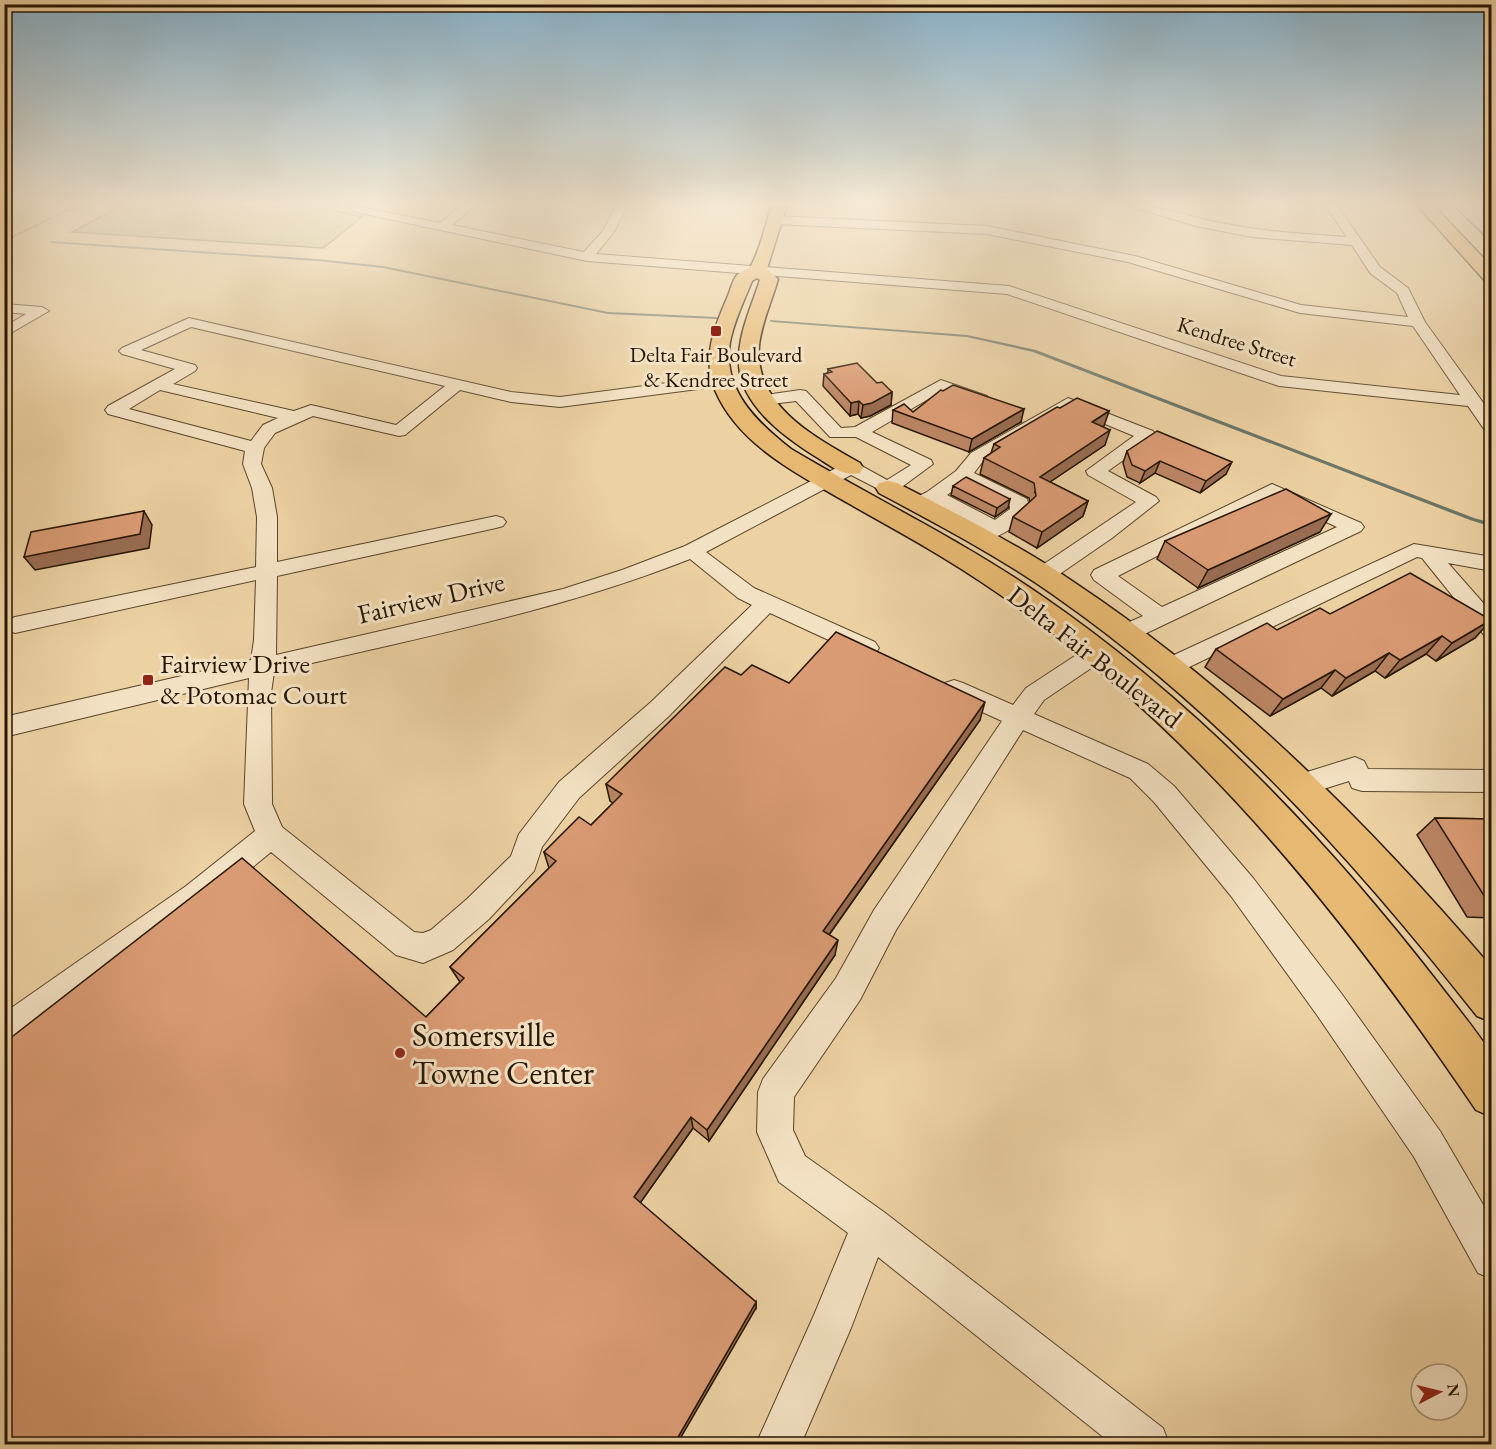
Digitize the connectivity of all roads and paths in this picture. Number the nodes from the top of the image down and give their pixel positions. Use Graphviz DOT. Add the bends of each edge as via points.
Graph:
graph roads {
  1 [pos="757,272"];
  2 [pos="759,272"];
  3 [pos="766,272"];
  4 [pos="1173,272"];
  5 [pos="1377,272"];
  6 [pos="4,308"];
  7 [pos="1418,322"];
  8 [pos="4,333"];
  9 [pos="721,381"];
  10 [pos="458,384"];
  11 [pos="158,385"];
  12 [pos="764,400"];
  13 [pos="1472,401"];
  14 [pos="994,404"];
  15 [pos="295,417"];
  16 [pos="1491,428"];
  17 [pos="860,432"];
  18 [pos="255,448"];
  19 [pos="839,475"];
  20 [pos="963,475"];
  21 [pos="888,488"];
  22 [pos="926,500"];
  23 [pos="496,522"];
  24 [pos="987,532"];
  25 [pos="692,551"];
  26 [pos="1428,552"];
  27 [pos="1491,564"];
  28 [pos="265,570"];
  29 [pos="1043,575"];
  30 [pos="768,602"];
  31 [pos="1160,617"];
  32 [pos="15,625"];
  33 [pos="1491,628"];
  34 [pos="1112,643"];
  35 [pos="890,659"];
  36 [pos="262,665"];
  37 [pos="1169,667"];
  38 [pos="931,678"];
  39 [pos="1019,716"];
  40 [pos="4,727"];
  41 [pos="1491,781"];
  42 [pos="1301,785"];
  43 [pos="271,835"];
  44 [pos="1491,1001"];
  45 [pos="4,1034"];
  46 [pos="1491,1094"];
  47 [pos="870,1226"];
  48 [pos="1491,1259"];
  49 [pos="778,1444"];
  50 [pos="1147,1444"];
  1 -- 9 [label="main road, Delta Fair Boulevard" via="744,278 724,332 719,355"];
  2 -- 12 [label="main road, Delta Fair Boulevard" via="769,279 749,361"];
  3 -- 13 [label="street, Kendree Street" via="1009,290 1279,381"];
  4 -- 7 [label="street" via="1300,309"];
  5 -- 7 [label="street" via="1403,291"];
  6 -- 8 [label="street" via="42,311"];
  7 -- 13 [label="street"];
  9 -- 10 [label="street" via="560,402 512,397"];
  9 -- 19 [label="main road, Delta Fair Boulevard" via="756,432 783,454"];
  10 -- 11 [label="street" via="189,322 127,351 189,368"];
  10 -- 15 [label="street" via="399,430 311,410"];
  11 -- 15 [label="street"];
  11 -- 18 [label="street" via="114,410"];
  12 -- 17 [label="street" via="800,395 836,433"];
  12 -- 19 [label="main road, Delta Fair Boulevard"];
  13 -- 16 [label="street"];
  14 -- 17 [label="street" via="941,385"];
  15 -- 18 [label="street" via="269,429"];
  17 -- 21 [label="street" via="924,464"];
  18 -- 28 [label="street" via="252,464 262,488 267,517"];
  19 -- 21 [label="street, Delta Fair Boulevard"];
  19 -- 25 [label="street, Fairview Drive"];
  19 -- 34 [label="main road, Delta Fair Boulevard" via="998,580"];
  20 -- 22 [label="street"];
  20 -- 24 [label="street" via="1020,503 1013,518"];
  20 -- 29 [label="street" via="977,457 1068,403 1147,435 1095,471 1149,501"];
  21 -- 22 [label="main road, Delta Fair Boulevard"];
  22 -- 24 [label="main road, Delta Fair Boulevard"];
  23 -- 28 [label="street"];
  24 -- 29 [label="main road, Delta Fair Boulevard"];
  25 -- 30 [label="street" via="746,593"];
  25 -- 36 [label="street, Fairview Drive" via="567,595"];
  26 -- 27 [label="street"];
  26 -- 33 [label="street"];
  26 -- 37 [label="street" via="1414,550"];
  28 -- 32 [label="street"];
  28 -- 36 [label="street" via="266,640"];
  29 -- 34 [label="main road, Delta Fair Boulevard"];
  30 -- 35 [label="street"];
  30 -- 43 [label="street" via="660,709 569,790 529,843 524,862 442,940 423,948 407,945"];
  31 -- 31 [label="street" via="1193,602 1354,527 1272,490 1102,575"];
  31 -- 34 [label="street"];
  34 -- 37 [label="main road, Delta Fair Boulevard"];
  34 -- 39 [label="street" via="1035,694"];
  34 -- 46 [label="main road, Delta Fair Boulevard" via="1198,740 1295,840 1388,952"];
  36 -- 40 [label="street, Fairview Drive"];
  36 -- 43 [label="street" via="258,804"];
  37 -- 42 [label="main road, Delta Fair Boulevard"];
  38 -- 39 [label="street"];
  39 -- 47 [label="street" via="885,920 848,989 776,1092 776,1132 792,1169"];
  39 -- 48 [label="street" via="1139,771 1164,794 1242,887 1336,1014 1427,1144"];
  41 -- 42 [label="street" via="1358,774"];
  42 -- 44 [label="main road, Delta Fair Boulevard" via="1399,889"];
  43 -- 45 [label="street" via="196,895"];
  47 -- 49 [label="street"];
  47 -- 50 [label="street"];
}
